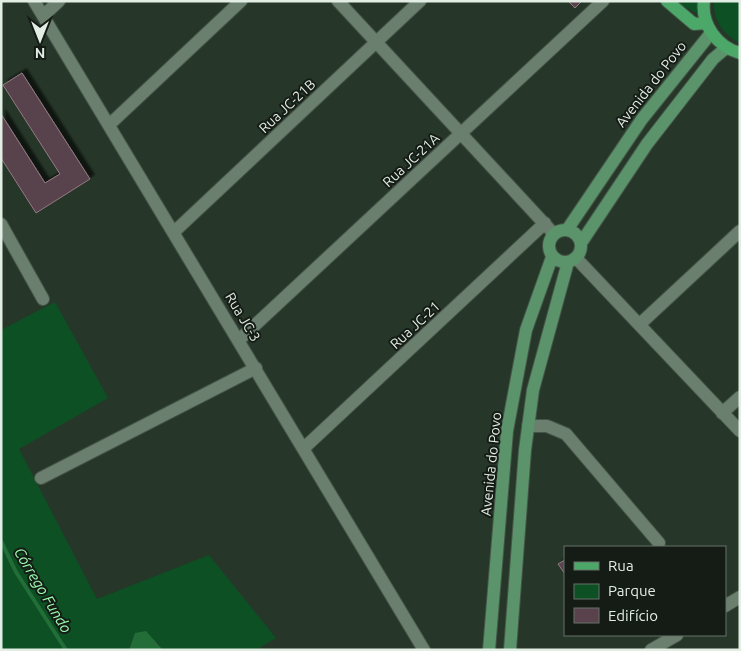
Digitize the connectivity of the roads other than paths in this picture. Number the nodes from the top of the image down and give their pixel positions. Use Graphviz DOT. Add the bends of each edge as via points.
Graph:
graph roads {
  1 [pos="34,1"];
  2 [pos="59,1"];
  3 [pos="241,1"];
  4 [pos="338,1"];
  5 [pos="420,1"];
  6 [pos="602,1"];
  7 [pos="667,1"];
  8 [pos="704,1"];
  9 [pos="43,16"];
  10 [pos="709,28"];
  11 [pos="377,42"];
  12 [pos="736,52"];
  13 [pos="109,125"];
  14 [pos="461,133"];
  15 [pos="545,223"];
  16 [pos="1,224"];
  17 [pos="567,230"];
  18 [pos="740,231"];
  19 [pos="174,232"];
  20 [pos="554,234"];
  21 [pos="581,243"];
  22 [pos="552,256"];
  23 [pos="572,260"];
  24 [pos="43,299"];
  25 [pos="640,324"];
  26 [pos="239,340"];
  27 [pos="256,368"];
  28 [pos="740,397"];
  29 [pos="722,413"];
  30 [pos="528,426"];
  31 [pos="740,431"];
  32 [pos="304,448"];
  33 [pos="41,478"];
  34 [pos="659,543"];
  35 [pos="740,597"];
  36 [pos="726,605"];
  37 [pos="675,636"];
  38 [pos="424,650"];
  39 [pos="489,650"];
  40 [pos="510,650"];
  41 [pos="651,650"];
  1 -- 9 [label="street, Rua JC-3"];
  2 -- 9 [label="street"];
  3 -- 13 [label="street"];
  4 -- 11 [label="street"];
  5 -- 11 [label="street, Rua JC-21B"];
  6 -- 14 [label="street, Rua JC-21A"];
  7 -- 10 [label="main road" via="694,24"];
  8 -- 10 [label="main road"];
  9 -- 13 [label="street, Rua JC-3"];
  10 -- 12 [label="main road"];
  10 -- 17 [label="main road, Avenida do Povo"];
  11 -- 14 [label="street"];
  11 -- 19 [label="street, Rua JC-21B"];
  12 -- 21 [label="main road" via="713,59 647,144"];
  13 -- 19 [label="street, Rua JC-3"];
  14 -- 15 [label="street"];
  14 -- 26 [label="street, Rua JC-21A"];
  15 -- 20 [label="street"];
  15 -- 32 [label="street, Rua JC-21"];
  16 -- 24 [label="street"];
  17 -- 20 [label="main road"];
  17 -- 21 [label="main road"];
  18 -- 25 [label="street"];
  19 -- 26 [label="street, Rua JC-3"];
  20 -- 22 [label="main road" via="549,249"];
  21 -- 23 [label="main road" via="580,251"];
  22 -- 23 [label="main road" via="560,261"];
  22 -- 39 [label="main road, Avenida do Povo" via="526,330 507,431"];
  23 -- 25 [label="street"];
  23 -- 30 [label="main road" via="532,390"];
  25 -- 29 [label="street"];
  26 -- 27 [label="street, Rua JC-3"];
  27 -- 32 [label="street, Rua JC-3"];
  27 -- 33 [label="street"];
  28 -- 29 [label="street"];
  29 -- 31 [label="street"];
  30 -- 34 [label="street" via="547,426 566,434"];
  30 -- 40 [label="main road"];
  32 -- 38 [label="street, Rua JC-3"];
  35 -- 36 [label="street"];
  37 -- 41 [label="street"];
}
